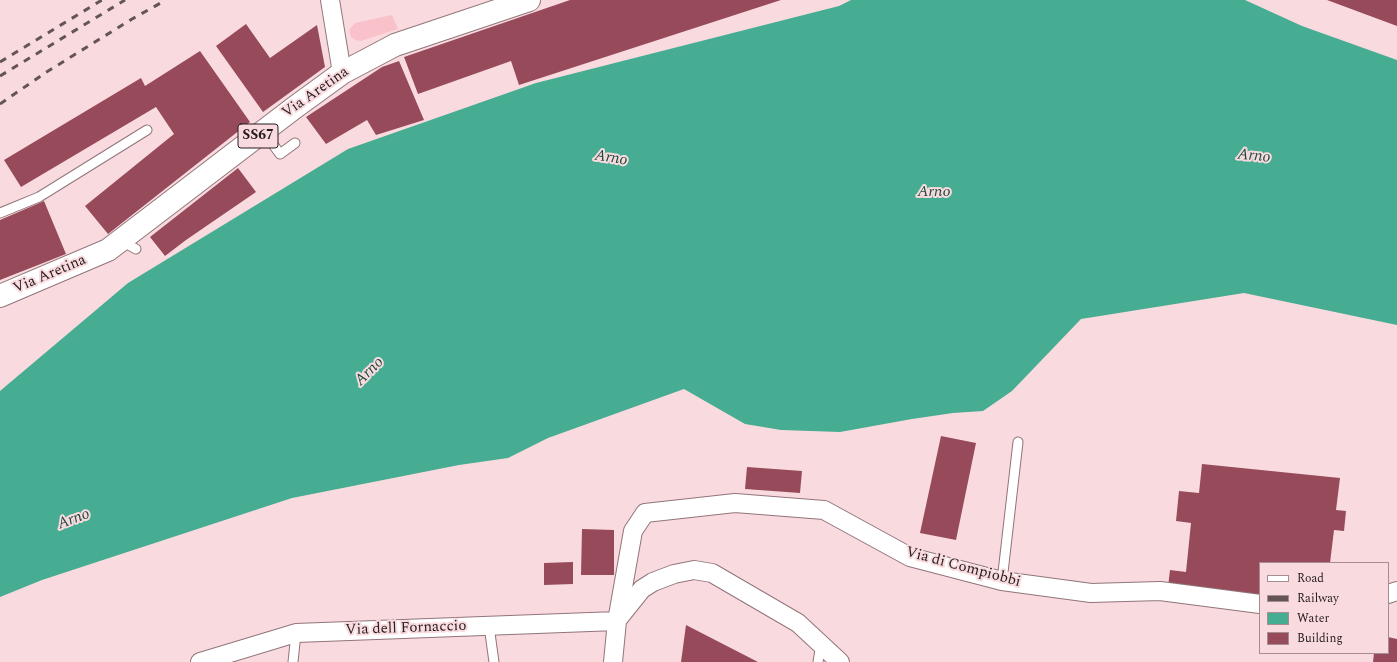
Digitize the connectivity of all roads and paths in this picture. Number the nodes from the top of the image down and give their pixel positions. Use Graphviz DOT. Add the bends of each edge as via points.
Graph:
graph roads {
  1 [pos="330,0"];
  2 [pos="529,0"];
  3 [pos="342,73"];
  4 [pos="147,130"];
  5 [pos="264,132"];
  6 [pos="295,143"];
  7 [pos="0,213"];
  8 [pos="0,296"];
  9 [pos="1018,442"];
  10 [pos="1002,581"];
  11 [pos="1259,604"];
  12 [pos="617,621"];
  13 [pos="489,626"];
  14 [pos="296,633"];
  15 [pos="821,644"];
  16 [pos="200,662"];
  17 [pos="293,662"];
  18 [pos="494,662"];
  19 [pos="613,662"];
  20 [pos="818,662"];
  21 [pos="840,662"];
  1 -- 3 [label="street"];
  2 -- 3 [label="main road, Via Aretina / SS67" via="395,45"];
  3 -- 5 [label="main road, Via Aretina / SS67"];
  4 -- 7 [label="lane" via="39,197"];
  5 -- 6 [label="lane" via="280,154"];
  5 -- 8 [label="main road, Via Aretina / SS67" via="128,245 108,250"];
  9 -- 10 [label="lane"];
  10 -- 11 [label="street, Via di Compiobbi" via="1091,593 1160,591"];
  10 -- 12 [label="street, Via di Compiobbi" via="910,557 824,510 736,503 645,513 633,531"];
  12 -- 13 [label="street, Via dell Fornaccio"];
  12 -- 15 [label="street" via="642,589 674,574 694,570 712,573 730,583 798,623"];
  12 -- 19 [label="street, Via di Compiobbi"];
  13 -- 14 [label="street, Via dell Fornaccio"];
  13 -- 18 [label="lane"];
  14 -- 16 [label="street, Via dell Fornaccio"];
  14 -- 17 [label="lane"];
  15 -- 20 [label="lane"];
  15 -- 21 [label="street"];
}
